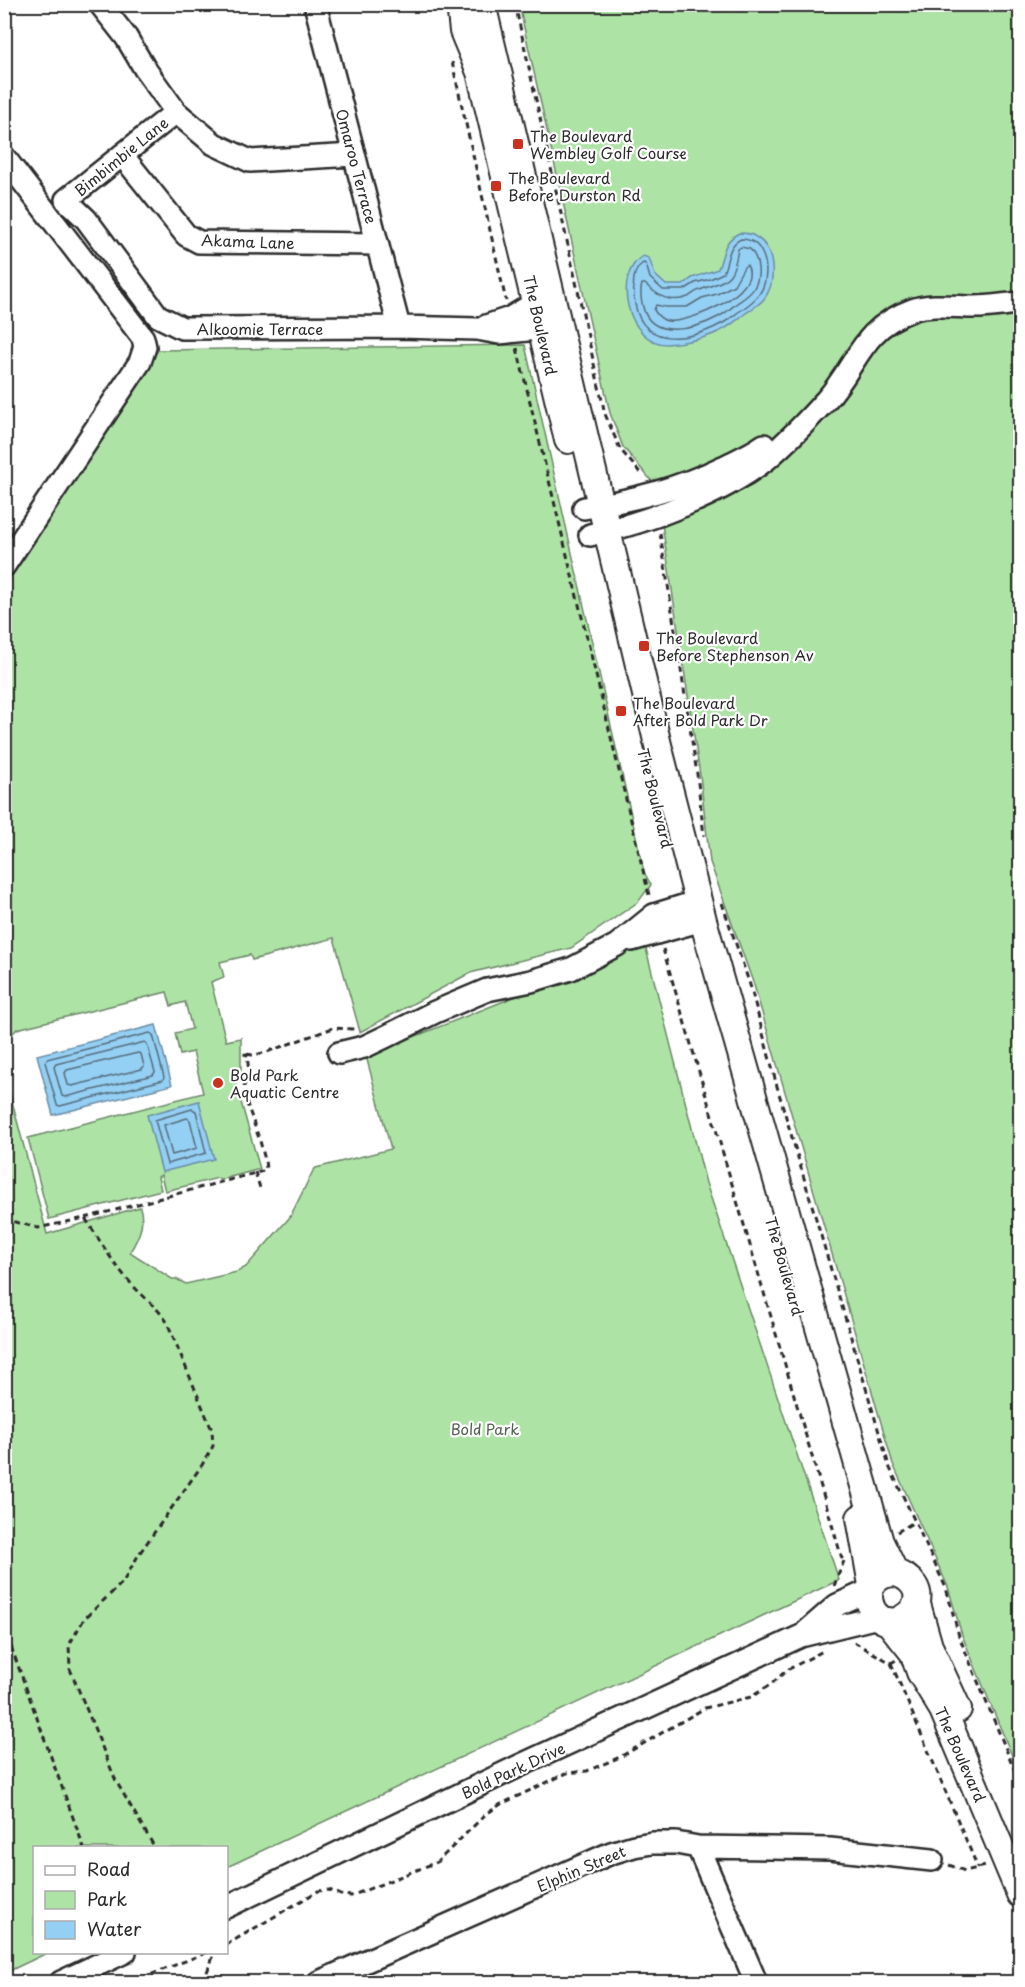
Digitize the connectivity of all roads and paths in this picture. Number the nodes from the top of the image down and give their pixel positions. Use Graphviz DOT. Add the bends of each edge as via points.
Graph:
graph roads {
  1 [pos="100,4"];
  2 [pos="315,4"];
  3 [pos="460,4"];
  4 [pos="482,4"];
  5 [pos="515,4"];
  6 [pos="452,61"];
  7 [pos="176,111"];
  8 [pos="122,155"];
  9 [pos="354,155"];
  10 [pos="4,157"];
  11 [pos="66,201"];
  12 [pos="377,244"];
  13 [pos="1020,298"];
  14 [pos="544,301"];
  15 [pos="1020,303"];
  16 [pos="512,325"];
  17 [pos="399,327"];
  18 [pos="550,328"];
  19 [pos="655,505"];
  20 [pos="592,506"];
  21 [pos="598,533"];
  22 [pos="4,566"];
  23 [pos="705,840"];
  24 [pos="698,909"];
  25 [pos="656,923"];
  26 [pos="339,1053"];
  27 [pos="241,1055"];
  28 [pos="255,1172"];
  29 [pos="260,1188"];
  30 [pos="85,1218"];
  31 [pos="4,1219"];
  32 [pos="843,1562"];
  33 [pos="895,1573"];
  34 [pos="871,1588"];
  35 [pos="917,1604"];
  36 [pos="883,1619"];
  37 [pos="4,1628"];
  38 [pos="801,1636"];
  39 [pos="832,1645"];
  40 [pos="891,1663"];
  41 [pos="1020,1783"];
  42 [pos="83,1846"];
  43 [pos="153,1846"];
  44 [pos="698,1848"];
  45 [pos="932,1860"];
  46 [pos="1014,1861"];
  47 [pos="978,1868"];
  48 [pos="1020,1894"];
  49 [pos="228,1906"];
  50 [pos="228,1944"];
  51 [pos="123,1954"];
  52 [pos="205,1954"];
  53 [pos="215,1954"];
  54 [pos="61,1983"];
  55 [pos="132,1983"];
  56 [pos="203,1983"];
  57 [pos="319,1983"];
  58 [pos="756,1983"];
  1 -- 7 [label="street"];
  2 -- 9 [label="street, Omaroo Terrace"];
  3 -- 14 [label="main road, The Boulevard" via="464,31 480,72"];
  4 -- 14 [label="main road, The Boulevard"];
  5 -- 19 [label="path" via="605,414 620,449 647,481"];
  6 -- 16 [label="path"];
  7 -- 8 [label="street, Bimbimbie Lane"];
  7 -- 9 [label="street" via="214,144 250,161"];
  8 -- 11 [label="street, Bimbimbie Lane"];
  8 -- 12 [label="street, Akama Lane" via="186,235 199,242"];
  9 -- 12 [label="street, Omaroo Terrace"];
  10 -- 22 [label="street" via="143,338 145,347 140,362"];
  11 -- 17 [label="street, Alkoomie Terrace" via="86,219 158,316 182,328"];
  12 -- 17 [label="street, Omaroo Terrace"];
  13 -- 19 [label="street" via="966,297 909,306 890,315 871,328 834,369 792,424 754,453"];
  14 -- 16 [label="street"];
  14 -- 18 [label="main road, The Boulevard"];
  15 -- 19 [label="street" via="914,309 890,320 868,338 829,397 768,458 739,478"];
  16 -- 17 [label="street, Alkoomie Terrace" via="499,333"];
  16 -- 18 [label="street, Alkoomie Terrace"];
  16 -- 25 [label="path"];
  18 -- 20 [label="main road, The Boulevard"];
  19 -- 20 [label="street"];
  19 -- 21 [label="street"];
  19 -- 23 [label="path"];
  20 -- 21 [label="main road, The Boulevard"];
  21 -- 24 [label="main road, The Boulevard" via="658,745"];
  24 -- 25 [label="street"];
  24 -- 33 [label="main road, The Boulevard" via="880,1542"];
  24 -- 34 [label="main road, The Boulevard" via="727,1066 859,1511"];
  24 -- 41 [label="path" via="750,985 889,1466 946,1588 959,1636"];
  25 -- 26 [label="street" via="571,969 487,990 364,1047"];
  25 -- 32 [label="path"];
  27 -- 28 [label="path" via="247,1054 246,1101 266,1165 263,1171"];
  28 -- 29 [label="path"];
  28 -- 30 [label="path"];
  30 -- 31 [label="path" via="38,1228"];
  30 -- 43 [label="path" via="126,1278 160,1309 168,1322 212,1430 213,1446 202,1465 123,1582 84,1619 69,1645 70,1670 116,1781"];
  33 -- 34 [label="main road" via="879,1577"];
  33 -- 35 [label="main road, The Boulevard" via="911,1581"];
  34 -- 36 [label="main road, The Boulevard" via="868,1600"];
  34 -- 38 [label="street, Bold Park Drive" via="837,1605"];
  35 -- 36 [label="main road" via="896,1622"];
  35 -- 46 [label="main road, The Boulevard" via="929,1646 961,1714"];
  36 -- 38 [label="street, Bold Park Drive"];
  36 -- 46 [label="main road, The Boulevard" via="914,1652 920,1672 943,1710"];
  37 -- 42 [label="path"];
  38 -- 49 [label="street, Bold Park Drive"];
  39 -- 50 [label="path" via="751,1696 705,1708 620,1757 587,1771 567,1773 501,1804 430,1866 351,1896 318,1891"];
  40 -- 47 [label="path"];
  44 -- 45 [label="street, Elphin Street" via="830,1849"];
  44 -- 57 [label="street, Elphin Street" via="652,1843 611,1853"];
  44 -- 58 [label="street"];
  45 -- 47 [label="path" via="966,1871"];
  46 -- 47 [label="path"];
  46 -- 48 [label="main road, The Boulevard"];
  51 -- 54 [label="street"];
  52 -- 55 [label="path"];
  53 -- 56 [label="path"];
}
